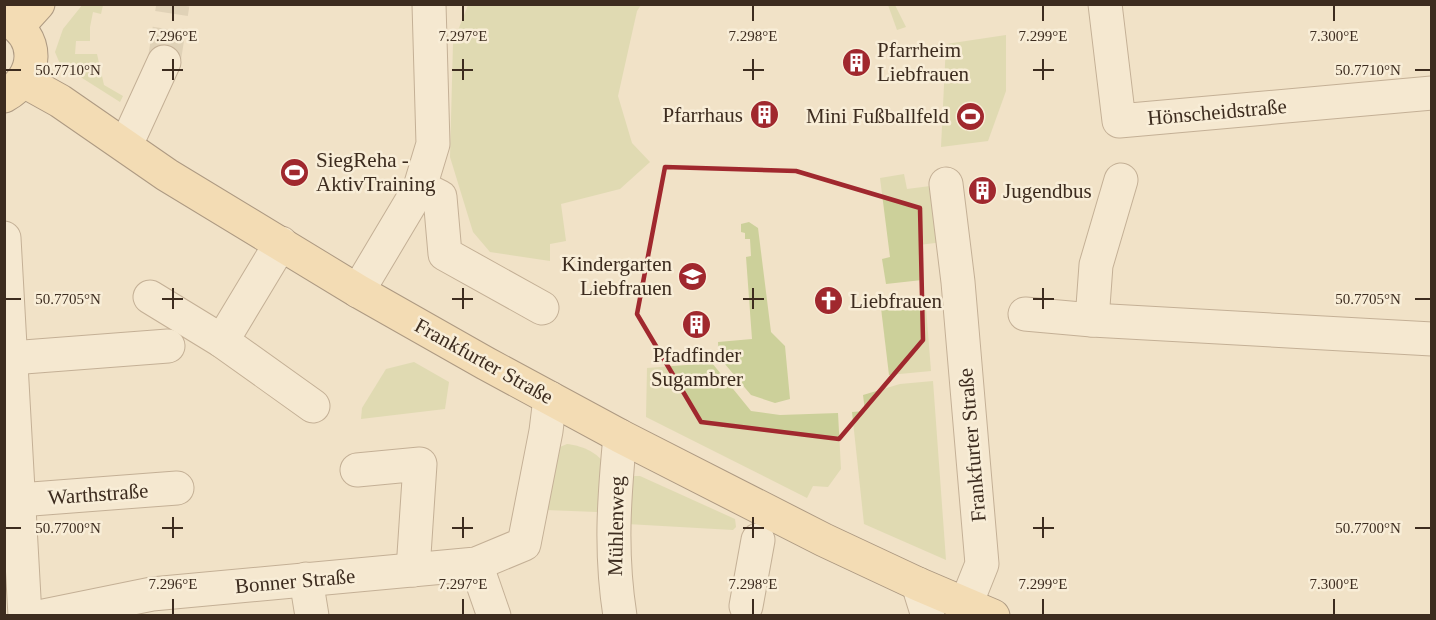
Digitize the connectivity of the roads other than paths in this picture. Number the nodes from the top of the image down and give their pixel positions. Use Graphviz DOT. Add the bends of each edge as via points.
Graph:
graph roads {
  1 [pos="429,4"];
  2 [pos="1105,4"];
  3 [pos="20,16"];
  4 [pos="164,62"];
  5 [pos="14,88"];
  6 [pos="1431,93"];
  7 [pos="126,145"];
  8 [pos="1121,180"];
  9 [pos="946,184"];
  10 [pos="420,187"];
  11 [pos="5,240"];
  12 [pos="280,243"];
  13 [pos="358,291"];
  14 [pos="150,297"];
  15 [pos="542,308"];
  16 [pos="1025,314"];
  17 [pos="1092,320"];
  18 [pos="1431,339"];
  19 [pos="222,341"];
  20 [pos="168,346"];
  21 [pos="10,358"];
  22 [pos="9,394"];
  23 [pos="550,398"];
  24 [pos="313,406"];
  25 [pos="620,436"];
  26 [pos="357,470"];
  27 [pos="177,488"];
  28 [pos="19,500"];
  29 [pos="758,540"];
  30 [pos="476,564"];
  31 [pos="413,570"];
  32 [pos="306,579"];
  33 [pos="918,584"];
  34 [pos="746,606"];
  35 [pos="979,610"];
  36 [pos="25,615"];
  37 [pos="44,615"];
  38 [pos="312,615"];
  39 [pos="494,615"];
  40 [pos="620,615"];
  41 [pos="928,615"];
  1 -- 10 [label="street" via="433,144"];
  2 -- 6 [label="street, Hönscheidstraße" via="1119,121"];
  3 -- 5 [label="main road" via="32,58 29,70"];
  4 -- 7 [label="street"];
  5 -- 7 [label="main road, Frankfurter Straße" via="60,101"];
  7 -- 12 [label="main road, Frankfurter Straße" via="167,175"];
  8 -- 17 [label="street" via="1096,266"];
  9 -- 35 [label="street, Frankfurter Straße" via="982,564"];
  10 -- 13 [label="street"];
  10 -- 15 [label="street" via="440,197 445,255"];
  11 -- 21 [label="street, Warthstraße"];
  12 -- 13 [label="main road, Frankfurter Straße"];
  12 -- 19 [label="street"];
  13 -- 23 [label="main road, Frankfurter Straße"];
  14 -- 19 [label="street"];
  16 -- 17 [label="street"];
  17 -- 18 [label="street"];
  19 -- 24 [label="street"];
  20 -- 21 [label="street"];
  21 -- 22 [label="street, Warthstraße"];
  22 -- 28 [label="street, Warthstraße"];
  23 -- 25 [label="main road, Frankfurter Straße"];
  23 -- 30 [label="street, Bonner Straße" via="524,544"];
  25 -- 33 [label="main road, Frankfurter Straße"];
  25 -- 40 [label="street, Mühlenweg" via="613,530"];
  26 -- 31 [label="street" via="420,464"];
  27 -- 28 [label="street, Warthstraße"];
  28 -- 36 [label="street, Warthstraße"];
  29 -- 34 [label="street"];
  30 -- 31 [label="street, Bonner Straße"];
  30 -- 39 [label="street"];
  31 -- 32 [label="street, Bonner Straße"];
  32 -- 37 [label="street, Bonner Straße" via="153,594"];
  32 -- 38 [label="street"];
  33 -- 35 [label="main road, Frankfurter Straße"];
  33 -- 41 [label="street"];
}
